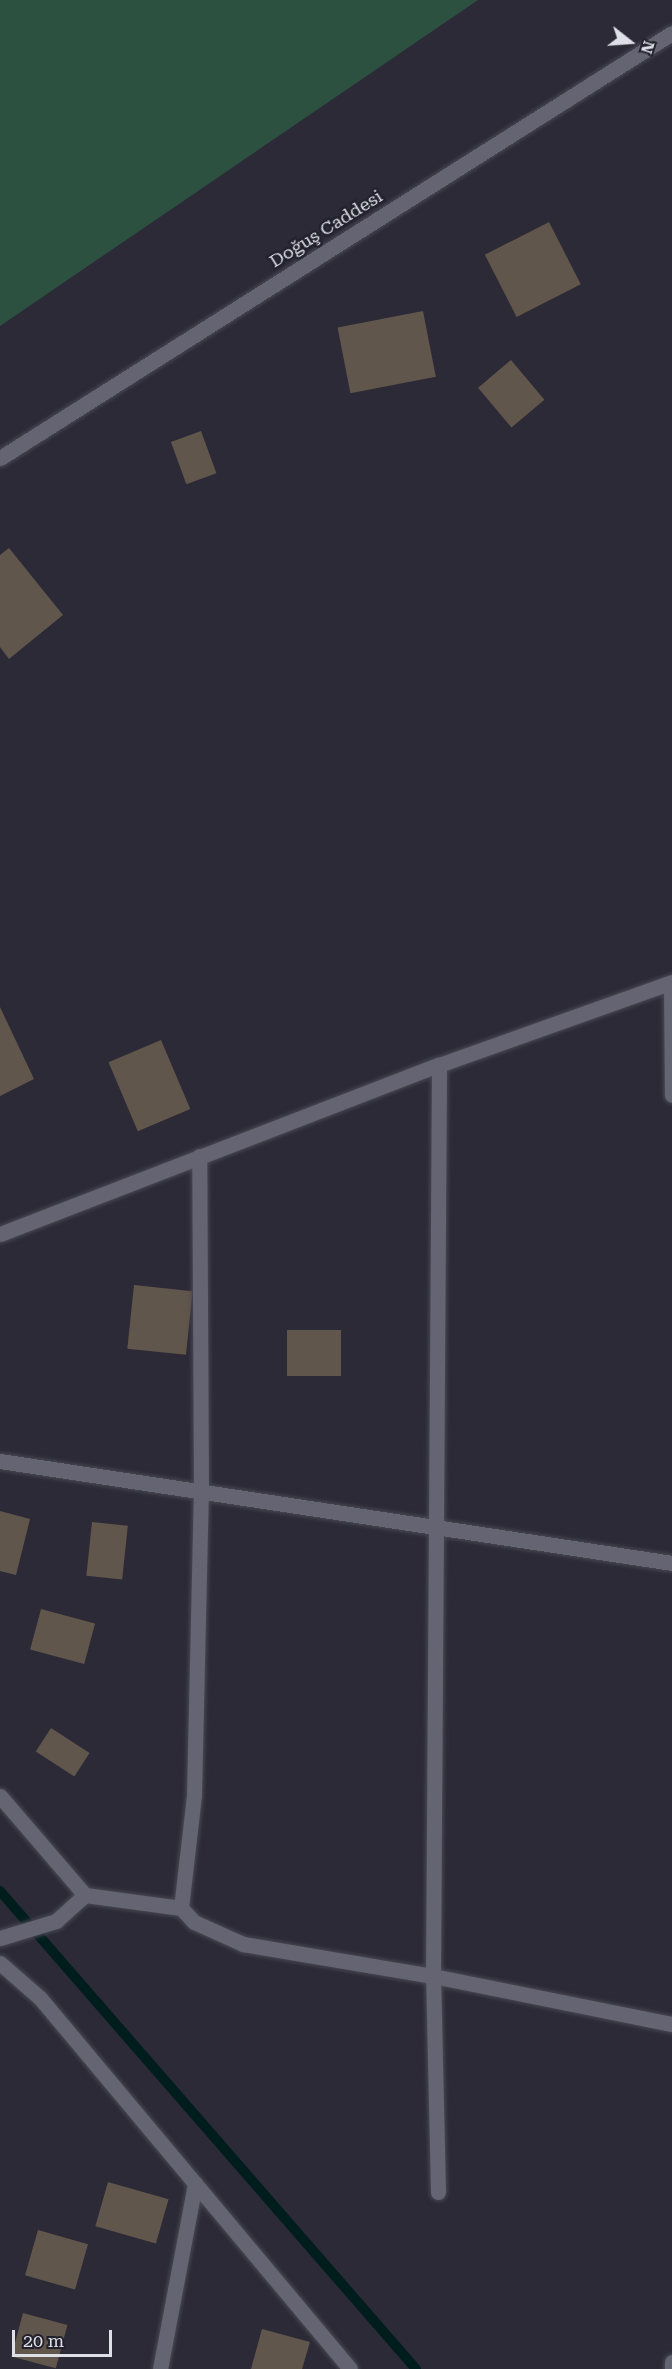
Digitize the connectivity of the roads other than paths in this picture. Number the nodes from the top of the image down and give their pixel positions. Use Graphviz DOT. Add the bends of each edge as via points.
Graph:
graph roads {
  1 [pos="672,33"];
  2 [pos="0,458"];
  3 [pos="671,982"];
  4 [pos="439,1065"];
  5 [pos="672,1095"];
  6 [pos="199,1156"];
  7 [pos="0,1234"];
  8 [pos="0,1461"];
  9 [pos="201,1491"];
  10 [pos="436,1527"];
  11 [pos="672,1563"];
  12 [pos="0,1796"];
  13 [pos="85,1895"];
  14 [pos="181,1908"];
  15 [pos="4,1938"];
  16 [pos="0,1963"];
  17 [pos="433,1976"];
  18 [pos="672,2024"];
  19 [pos="195,2183"];
  20 [pos="438,2192"];
  21 [pos="672,2362"];
  22 [pos="160,2369"];
  23 [pos="350,2369"];
  24 [pos="672,2369"];
  1 -- 2 [label="street, Doğuş Caddesi"];
  3 -- 4 [label="street"];
  3 -- 5 [label="street"];
  4 -- 6 [label="street"];
  4 -- 10 [label="street"];
  6 -- 7 [label="street"];
  6 -- 9 [label="street"];
  8 -- 9 [label="street"];
  9 -- 10 [label="street"];
  9 -- 14 [label="street" via="194,1795"];
  10 -- 11 [label="street"];
  10 -- 17 [label="street"];
  12 -- 13 [label="street"];
  13 -- 14 [label="street"];
  13 -- 15 [label="street" via="56,1922"];
  14 -- 17 [label="street" via="194,1922 243,1944"];
  16 -- 19 [label="street" via="40,1998"];
  17 -- 18 [label="street"];
  17 -- 20 [label="street"];
  19 -- 22 [label="street"];
  19 -- 23 [label="street"];
  21 -- 24 [label="street"];
}
